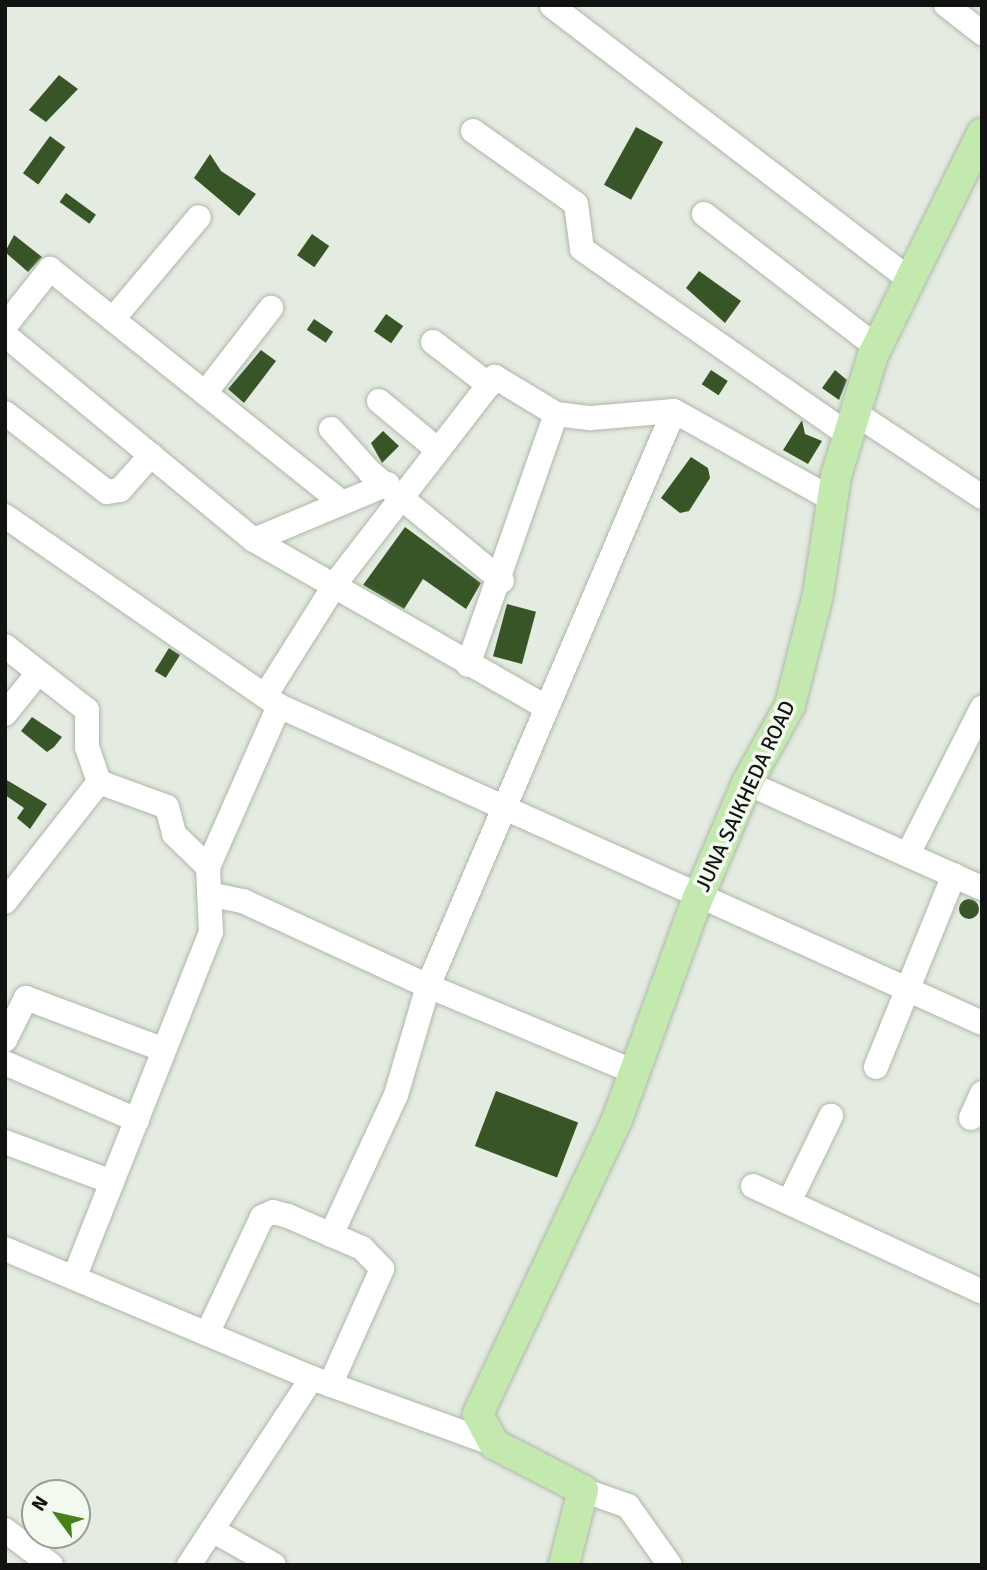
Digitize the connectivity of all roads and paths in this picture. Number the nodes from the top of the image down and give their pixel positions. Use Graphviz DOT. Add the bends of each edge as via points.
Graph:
graph roads {
  1 [pos="946,5"];
  2 [pos="552,6"];
  3 [pos="982,33"];
  4 [pos="473,131"];
  5 [pos="982,133"];
  6 [pos="704,214"];
  7 [pos="199,217"];
  8 [pos="910,280"];
  9 [pos="271,308"];
  10 [pos="113,319"];
  11 [pos="5,326"];
  12 [pos="5,335"];
  13 [pos="433,342"];
  14 [pos="877,347"];
  15 [pos="489,385"];
  16 [pos="205,393"];
  17 [pos="379,401"];
  18 [pos="674,411"];
  19 [pos="5,413"];
  20 [pos="556,414"];
  21 [pos="852,424"];
  22 [pos="331,429"];
  23 [pos="438,450"];
  24 [pos="151,455"];
  25 [pos="395,490"];
  26 [pos="982,497"];
  27 [pos="833,499"];
  28 [pos="341,502"];
  29 [pos="5,516"];
  30 [pos="254,540"];
  31 [pos="502,581"];
  32 [pos="331,590"];
  33 [pos="5,646"];
  34 [pos="468,664"];
  35 [pos="38,673"];
  36 [pos="272,701"];
  37 [pos="546,707"];
  38 [pos="982,708"];
  39 [pos="5,714"];
  40 [pos="99,782"];
  41 [pos="747,783"];
  42 [pos="504,809"];
  43 [pos="908,854"];
  44 [pos="208,867"];
  45 [pos="954,876"];
  46 [pos="982,888"];
  47 [pos="209,894"];
  48 [pos="698,898"];
  49 [pos="5,902"];
  50 [pos="428,986"];
  51 [pos="907,990"];
  52 [pos="982,1023"];
  53 [pos="5,1040"];
  54 [pos="164,1050"];
  55 [pos="5,1063"];
  56 [pos="876,1067"];
  57 [pos="635,1072"];
  58 [pos="982,1093"];
  59 [pos="831,1116"];
  60 [pos="971,1118"];
  61 [pos="137,1120"];
  62 [pos="5,1142"];
  63 [pos="113,1182"];
  64 [pos="753,1186"];
  65 [pos="789,1202"];
  66 [pos="331,1235"];
  67 [pos="5,1249"];
  68 [pos="74,1278"];
  69 [pos="982,1292"];
  70 [pos="207,1334"];
  71 [pos="321,1381"];
  72 [pos="494,1444"];
  73 [pos="583,1490"];
  74 [pos="5,1530"];
  75 [pos="212,1530"];
  76 [pos="51,1565"];
  77 [pos="190,1565"];
  78 [pos="274,1565"];
  79 [pos="564,1565"];
  80 [pos="670,1565"];
  1 -- 3 [label="street"];
  2 -- 8 [label="street"];
  4 -- 21 [label="street" via="576,204 582,249"];
  5 -- 8 [label="main road, JUNA SAIKHEDA ROAD"];
  6 -- 14 [label="street"];
  7 -- 10 [label="street"];
  8 -- 14 [label="main road, JUNA SAIKHEDA ROAD"];
  9 -- 16 [label="street"];
  10 -- 11 [label="street" via="50,269"];
  10 -- 16 [label="street"];
  12 -- 24 [label="street"];
  13 -- 15 [label="street"];
  14 -- 21 [label="main road, JUNA SAIKHEDA ROAD"];
  15 -- 20 [label="street" via="495,377"];
  15 -- 23 [label="street"];
  16 -- 28 [label="street"];
  17 -- 23 [label="street"];
  18 -- 20 [label="street" via="591,418"];
  18 -- 27 [label="street"];
  18 -- 37 [label="street"];
  19 -- 24 [label="street" via="107,492 120,490"];
  20 -- 31 [label="street"];
  21 -- 26 [label="street"];
  21 -- 27 [label="main road, JUNA SAIKHEDA ROAD"];
  22 -- 25 [label="street"];
  23 -- 25 [label="street"];
  24 -- 30 [label="street"];
  25 -- 28 [label="street"];
  25 -- 31 [label="street"];
  25 -- 32 [label="street"];
  27 -- 41 [label="main road, JUNA SAIKHEDA ROAD" via="790,705"];
  28 -- 30 [label="street"];
  29 -- 36 [label="street"];
  30 -- 32 [label="street"];
  31 -- 34 [label="street"];
  32 -- 34 [label="street"];
  32 -- 36 [label="street"];
  33 -- 35 [label="street"];
  34 -- 37 [label="street"];
  35 -- 39 [label="street"];
  35 -- 40 [label="street" via="87,710 87,747"];
  36 -- 42 [label="street"];
  36 -- 44 [label="street"];
  37 -- 42 [label="street"];
  38 -- 43 [label="street"];
  40 -- 44 [label="street" via="167,807 174,834"];
  40 -- 49 [label="street"];
  41 -- 43 [label="street"];
  41 -- 48 [label="main road, JUNA SAIKHEDA ROAD"];
  42 -- 48 [label="street"];
  42 -- 50 [label="street"];
  43 -- 45 [label="street"];
  44 -- 47 [label="street"];
  45 -- 46 [label="street"];
  45 -- 51 [label="street"];
  47 -- 50 [label="street" via="243,901"];
  47 -- 54 [label="street" via="211,932"];
  48 -- 51 [label="street"];
  48 -- 57 [label="main road, JUNA SAIKHEDA ROAD"];
  50 -- 57 [label="street"];
  50 -- 66 [label="street" via="396,1095"];
  51 -- 52 [label="street"];
  51 -- 56 [label="street"];
  53 -- 54 [label="street" via="26,998"];
  54 -- 61 [label="street"];
  55 -- 61 [label="street"];
  57 -- 72 [label="main road, JUNA SAIKHEDA ROAD" via="516,1346 478,1414"];
  58 -- 60 [label="street"];
  59 -- 65 [label="street"];
  61 -- 63 [label="street"];
  62 -- 63 [label="street"];
  63 -- 68 [label="street"];
  64 -- 65 [label="street"];
  65 -- 69 [label="street"];
  66 -- 70 [label="street" via="273,1212 262,1217"];
  66 -- 71 [label="street" via="372,1255 382,1269"];
  67 -- 68 [label="street"];
  68 -- 70 [label="street"];
  70 -- 71 [label="street"];
  71 -- 72 [label="street"];
  71 -- 75 [label="street"];
  72 -- 73 [label="main road"];
  73 -- 79 [label="main road"];
  73 -- 80 [label="street" via="628,1506"];
  74 -- 76 [label="street"];
  75 -- 77 [label="street"];
  75 -- 78 [label="street"];
}
